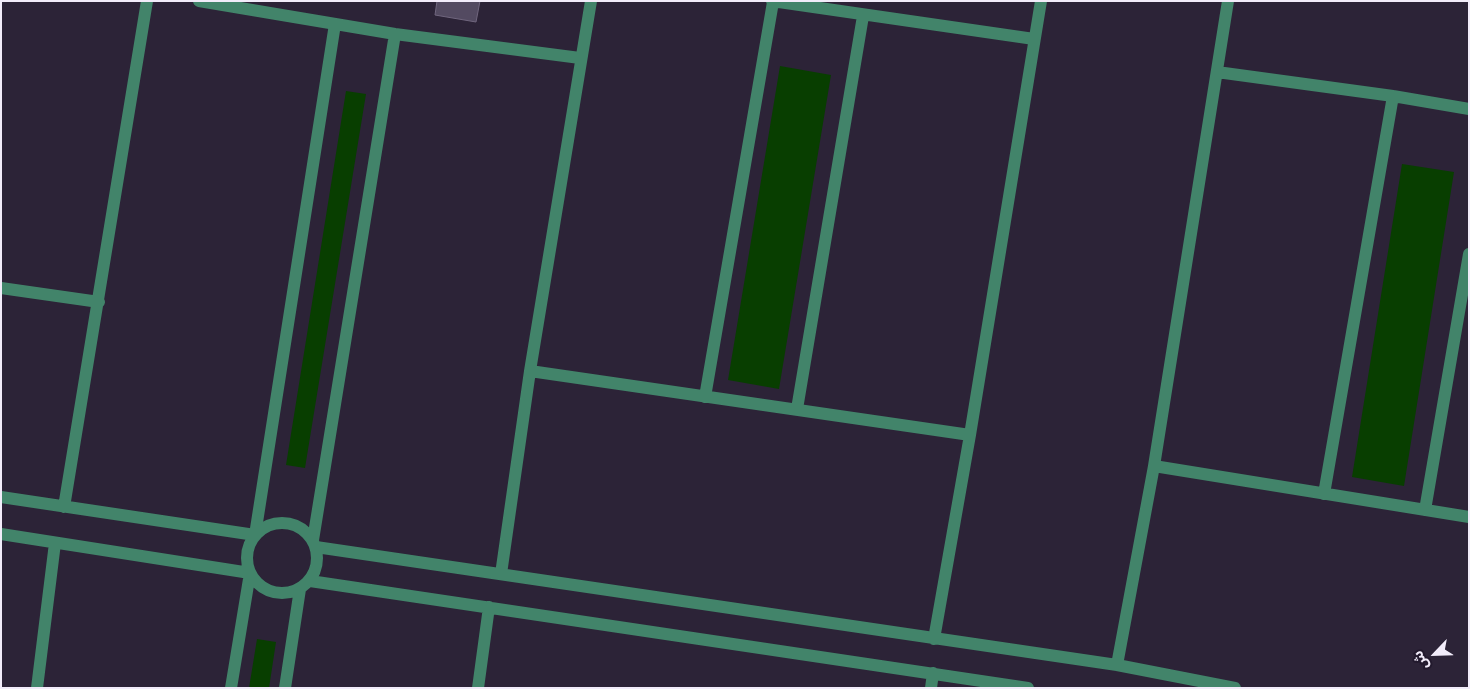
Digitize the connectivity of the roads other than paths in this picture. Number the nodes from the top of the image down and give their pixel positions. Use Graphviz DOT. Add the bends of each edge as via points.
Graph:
graph roads {
  1 [pos="147,1"];
  2 [pos="199,1"];
  3 [pos="591,1"];
  4 [pos="772,1"];
  5 [pos="1040,1"];
  6 [pos="1228,1"];
  7 [pos="863,16"];
  8 [pos="335,24"];
  9 [pos="395,34"];
  10 [pos="1034,39"];
  11 [pos="580,58"];
  12 [pos="1218,72"];
  13 [pos="1393,96"];
  14 [pos="1469,109"];
  15 [pos="1469,254"];
  16 [pos="1,288"];
  17 [pos="99,302"];
  18 [pos="530,370"];
  19 [pos="705,397"];
  20 [pos="797,409"];
  21 [pos="970,435"];
  22 [pos="1154,466"];
  23 [pos="1324,494"];
  24 [pos="1,497"];
  25 [pos="64,507"];
  26 [pos="1425,510"];
  27 [pos="1469,517"];
  28 [pos="1,534"];
  29 [pos="255,535"];
  30 [pos="55,543"];
  31 [pos="314,544"];
  32 [pos="250,573"];
  33 [pos="500,574"];
  34 [pos="305,585"];
  35 [pos="489,607"];
  36 [pos="934,639"];
  37 [pos="1118,665"];
  38 [pos="933,674"];
  39 [pos="37,688"];
  40 [pos="231,688"];
  41 [pos="285,688"];
  42 [pos="478,688"];
  43 [pos="931,688"];
  44 [pos="1028,688"];
  45 [pos="1235,688"];
  1 -- 17 [label="street"];
  2 -- 8 [label="street"];
  3 -- 11 [label="street"];
  4 -- 7 [label="street"];
  4 -- 19 [label="street"];
  5 -- 10 [label="street"];
  6 -- 12 [label="street"];
  7 -- 10 [label="street"];
  7 -- 20 [label="street"];
  8 -- 9 [label="street"];
  8 -- 29 [label="street"];
  9 -- 11 [label="street"];
  9 -- 31 [label="street"];
  10 -- 21 [label="street"];
  11 -- 18 [label="street"];
  12 -- 13 [label="street"];
  12 -- 22 [label="street"];
  13 -- 14 [label="street"];
  13 -- 23 [label="street"];
  15 -- 26 [label="street"];
  16 -- 17 [label="street"];
  17 -- 25 [label="street"];
  18 -- 19 [label="street"];
  18 -- 33 [label="street"];
  19 -- 20 [label="street"];
  20 -- 21 [label="street"];
  21 -- 36 [label="street"];
  22 -- 23 [label="street"];
  22 -- 37 [label="street"];
  23 -- 26 [label="street"];
  24 -- 25 [label="street"];
  25 -- 29 [label="street"];
  26 -- 27 [label="street"];
  28 -- 30 [label="street"];
  29 -- 31 [label="street" via="274,524 285,523 306,532"];
  29 -- 32 [label="street" via="247,555"];
  30 -- 32 [label="street"];
  30 -- 39 [label="street"];
  31 -- 33 [label="street"];
  31 -- 34 [label="street" via="315,570"];
  32 -- 34 [label="street" via="259,585 269,591 284,593"];
  32 -- 40 [label="street"];
  33 -- 36 [label="street"];
  34 -- 35 [label="street"];
  34 -- 41 [label="street"];
  35 -- 38 [label="street"];
  35 -- 42 [label="street"];
  36 -- 37 [label="street"];
  37 -- 45 [label="street"];
  38 -- 43 [label="street"];
  38 -- 44 [label="street"];
}
